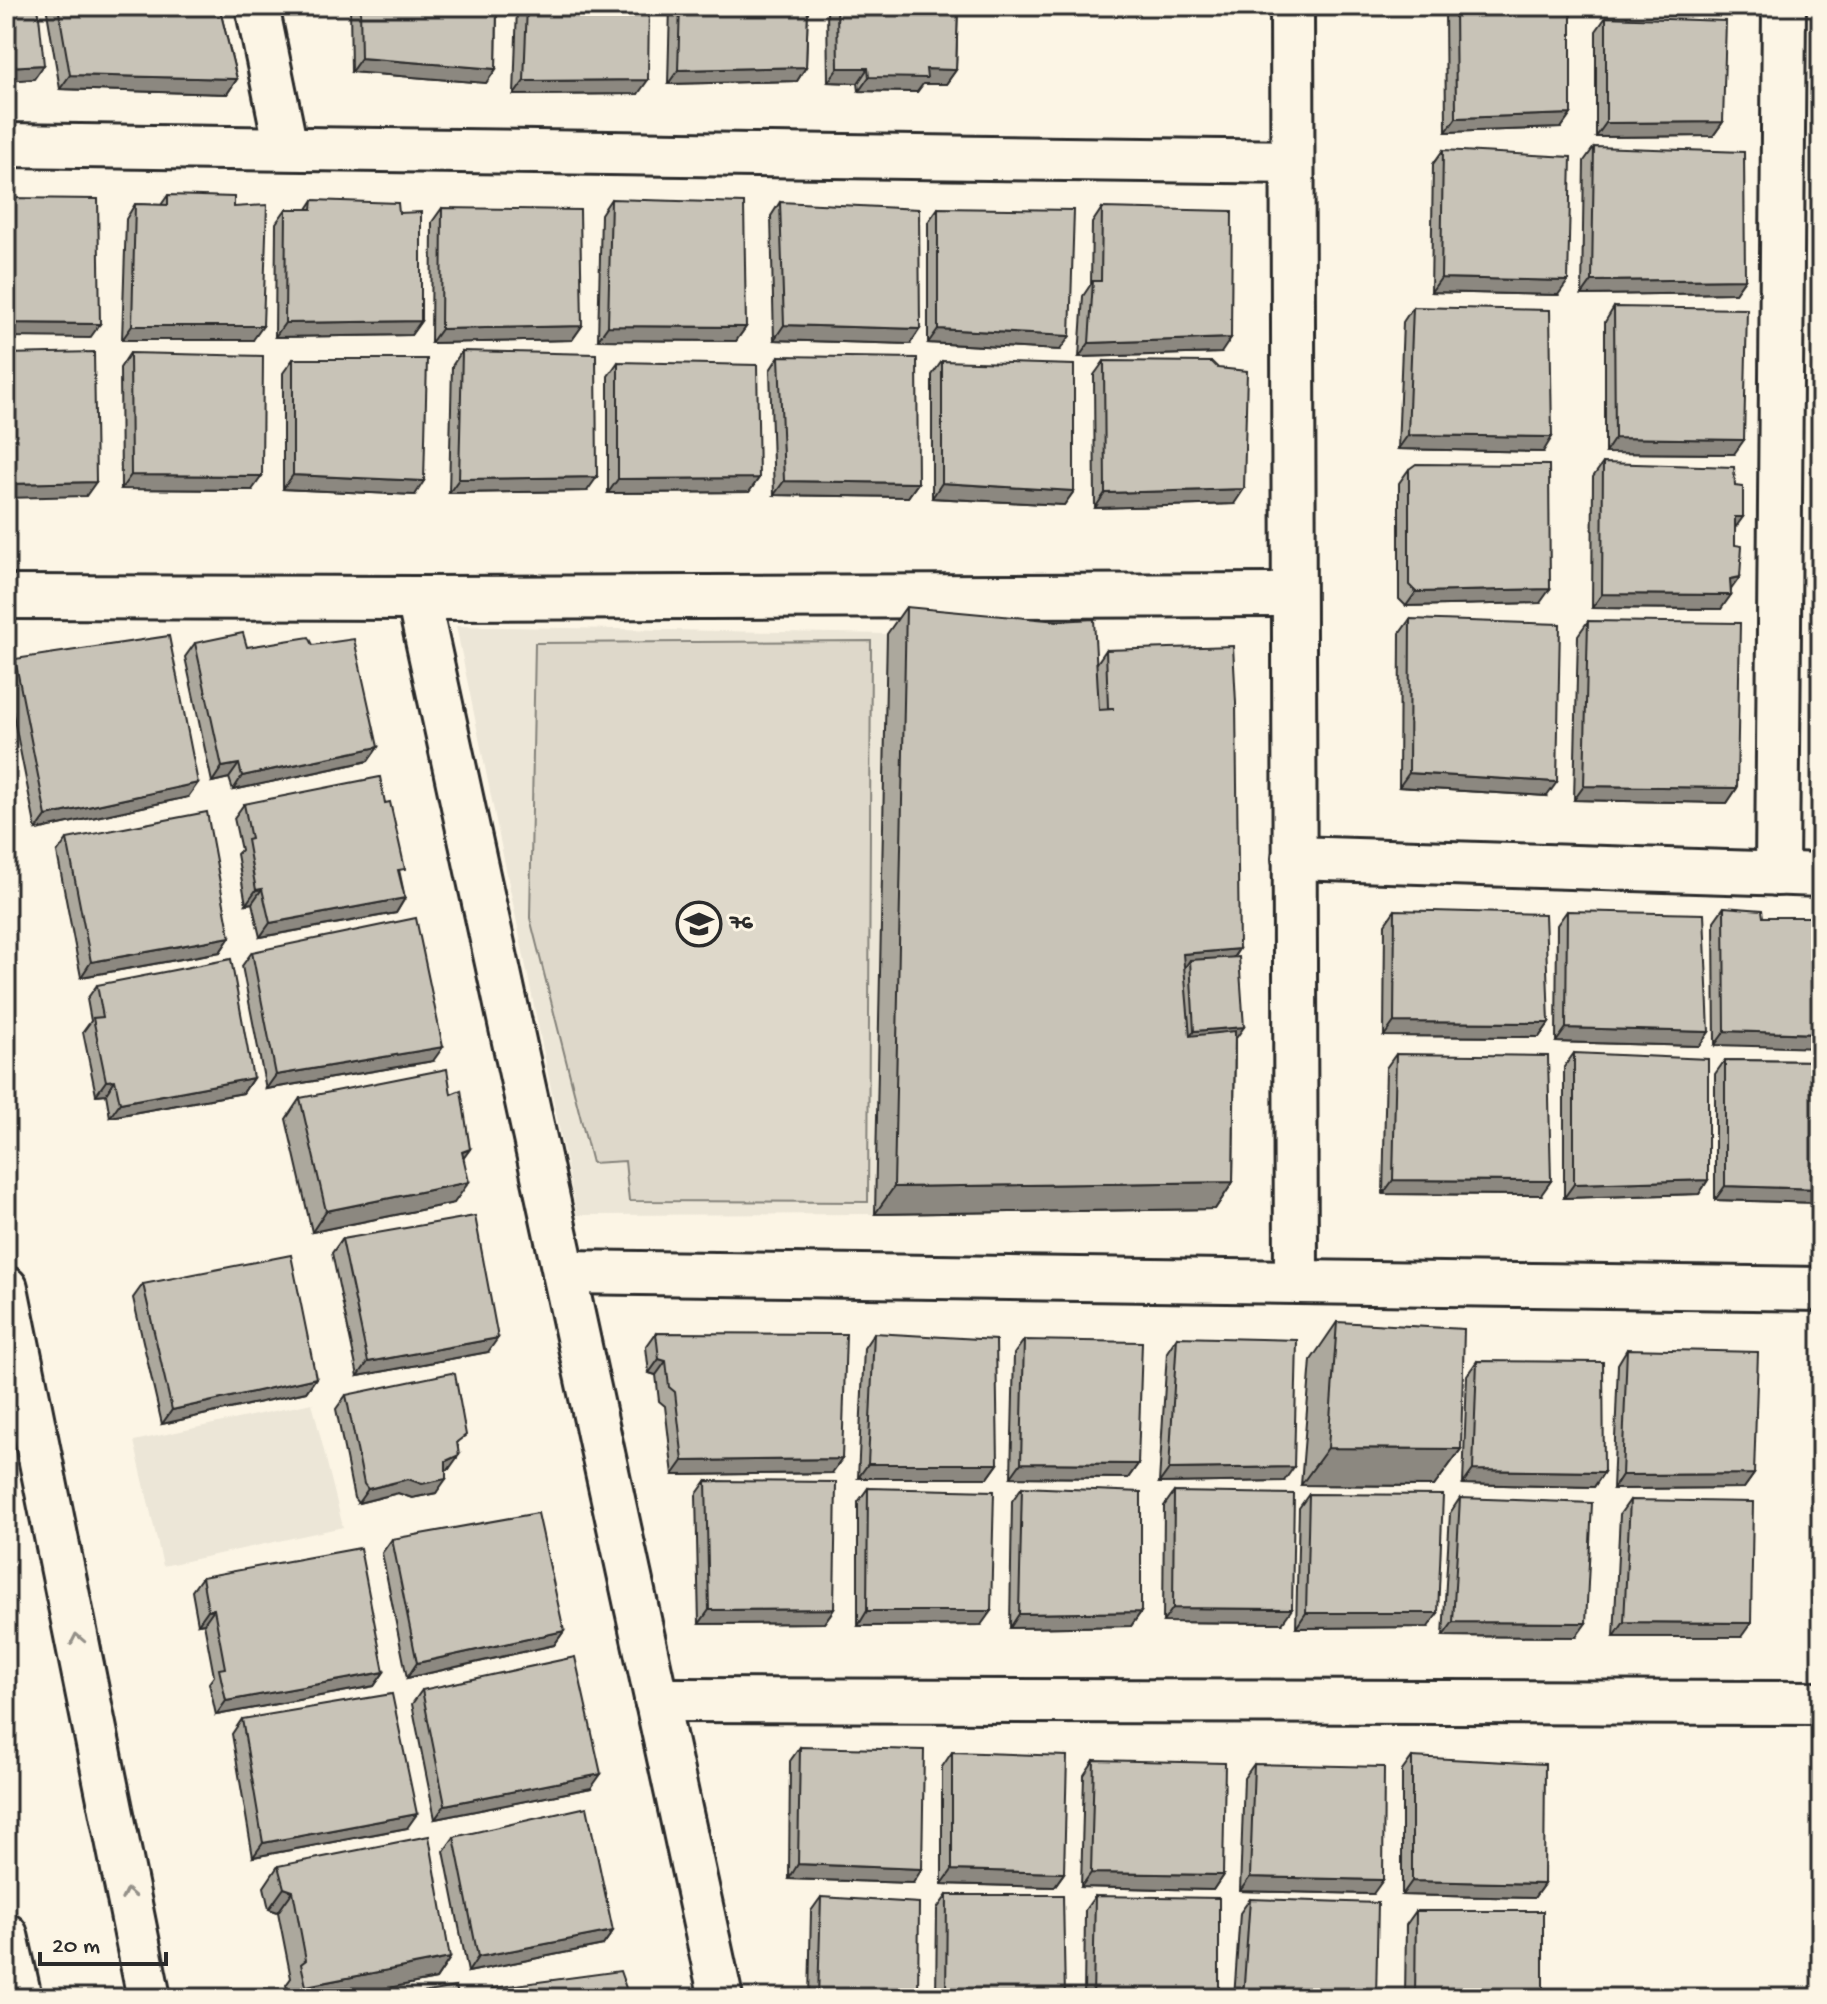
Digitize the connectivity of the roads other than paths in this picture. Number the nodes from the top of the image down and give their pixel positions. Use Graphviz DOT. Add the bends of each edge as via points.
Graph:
graph roads {
  1 [pos="257,6"];
  2 [pos="1292,6"];
  3 [pos="1784,6"];
  4 [pos="6,145"];
  5 [pos="286,148"];
  6 [pos="1292,162"];
  7 [pos="1293,595"];
  8 [pos="6,597"];
  9 [pos="418,598"];
  10 [pos="1294,858"];
  11 [pos="1777,874"];
  12 [pos="1821,875"];
  13 [pos="564,1272"];
  14 [pos="1296,1281"];
  15 [pos="6,1288"];
  16 [pos="1821,1289"];
  17 [pos="656,1700"];
  18 [pos="1821,1703"];
  19 [pos="6,1935"];
  20 [pos="20,1998"];
  21 [pos="149,1998"];
  22 [pos="721,1998"];
  1 -- 5 [label="street"];
  2 -- 6 [label="street"];
  3 -- 11 [label="street"];
  4 -- 5 [label="street"];
  5 -- 6 [label="street"];
  6 -- 7 [label="street"];
  7 -- 9 [label="street"];
  7 -- 10 [label="street"];
  8 -- 9 [label="street"];
  9 -- 13 [label="street"];
  10 -- 11 [label="street"];
  10 -- 14 [label="street"];
  11 -- 12 [label="street"];
  13 -- 14 [label="street"];
  13 -- 17 [label="street"];
  14 -- 16 [label="street"];
  21 -- 15 [label="street, one-way"];
  17 -- 18 [label="street"];
  17 -- 22 [label="street"];
  19 -- 20 [label="street"];
}
